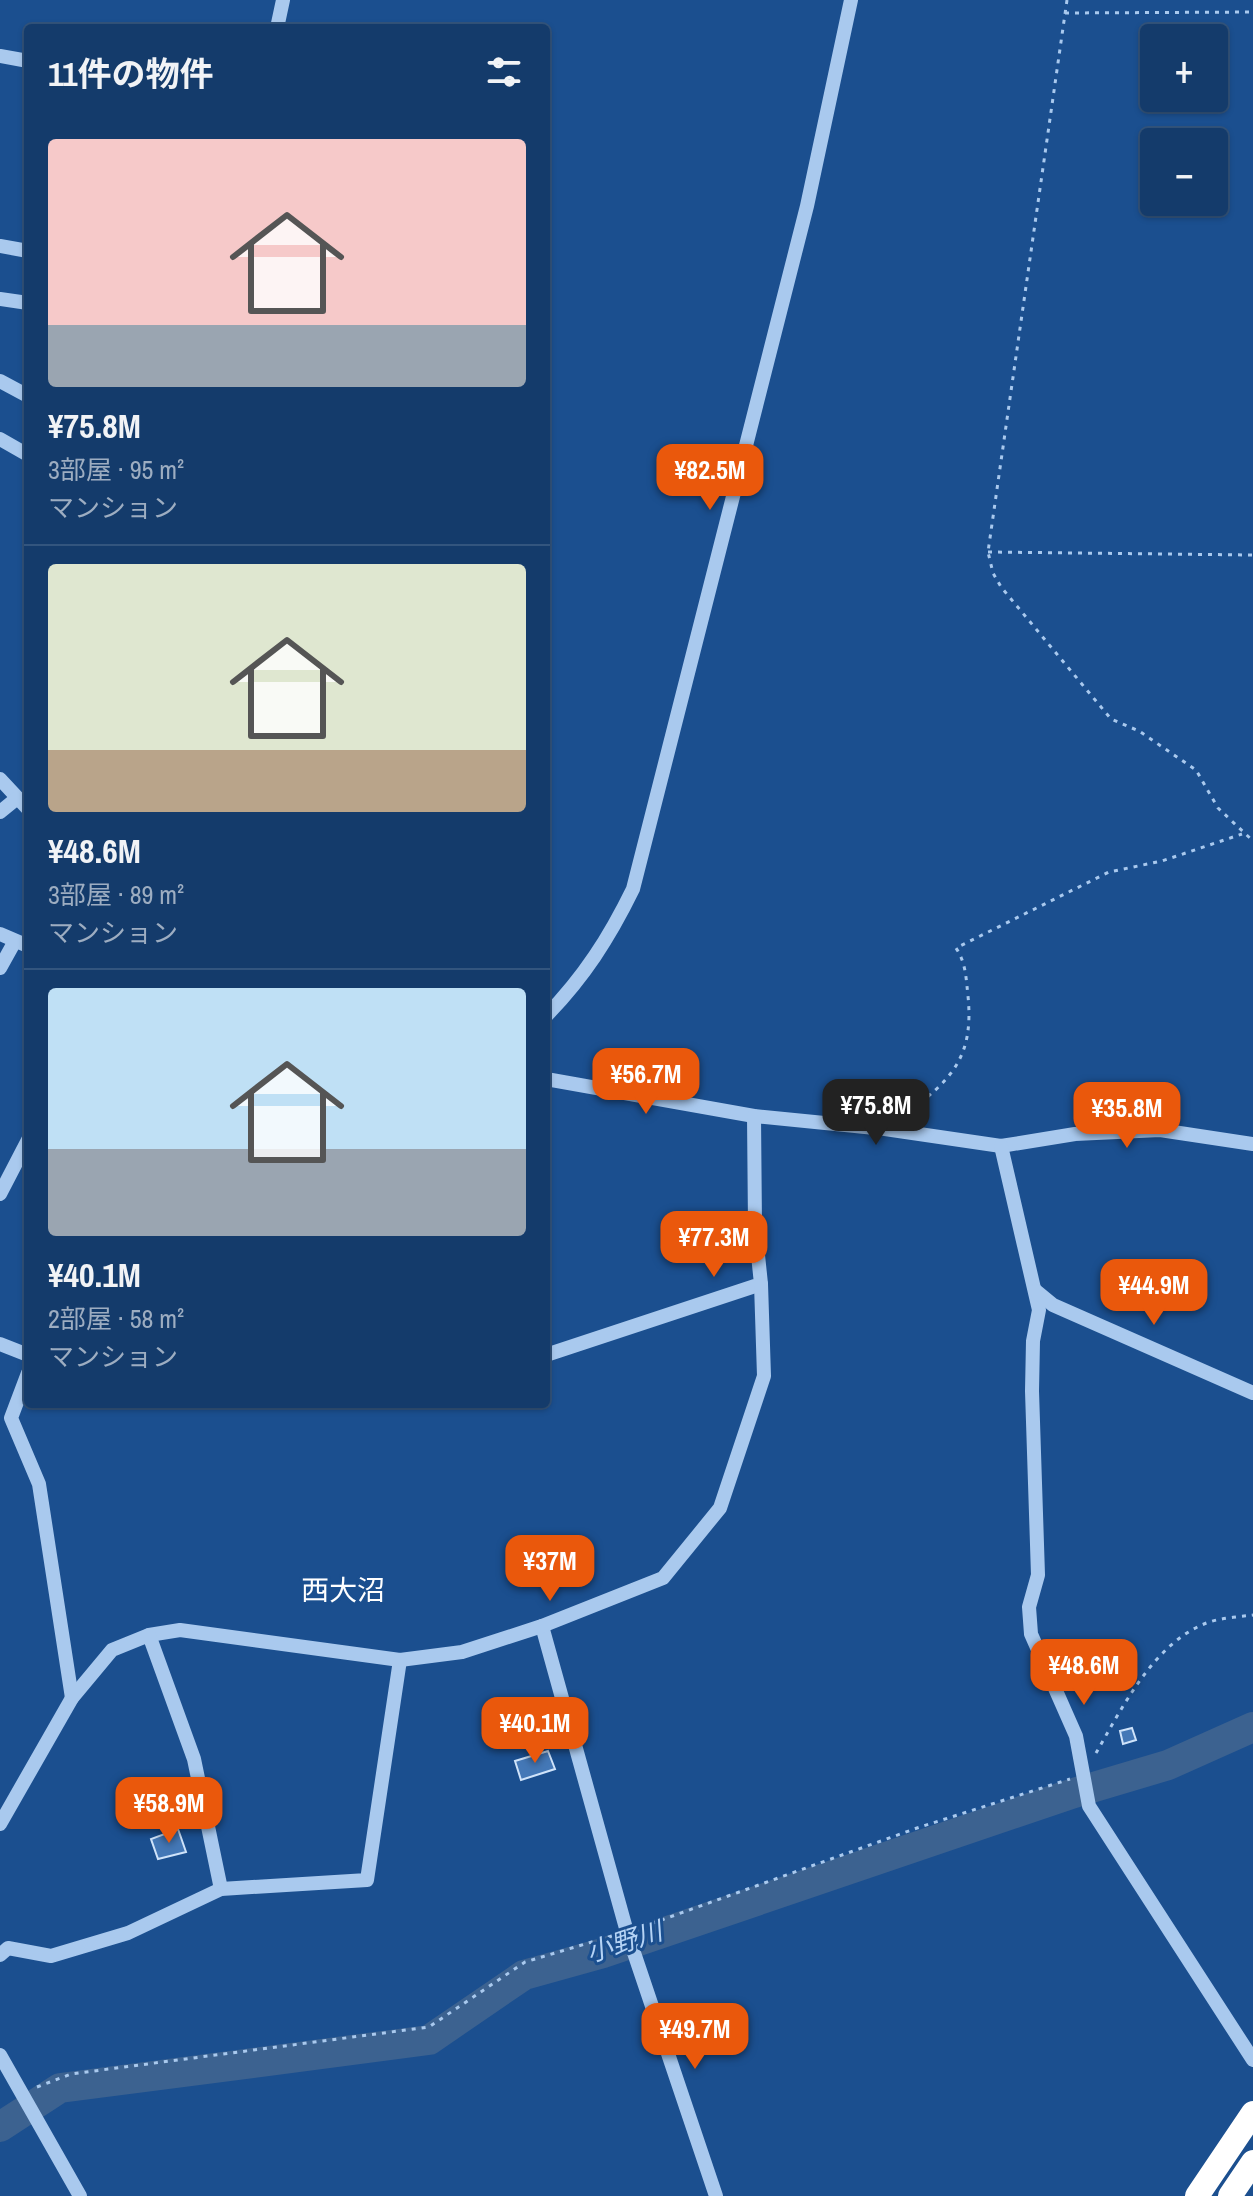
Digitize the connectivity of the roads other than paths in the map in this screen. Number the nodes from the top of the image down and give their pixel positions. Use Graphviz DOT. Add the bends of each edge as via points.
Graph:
graph roads {
  1 [pos="283,0"];
  2 [pos="851,0"];
  3 [pos="278,24"];
  4 [pos="0,56"];
  5 [pos="24,60"];
  6 [pos="0,246"];
  7 [pos="24,250"];
  8 [pos="0,299"];
  9 [pos="24,302"];
  10 [pos="0,381"];
  11 [pos="24,394"];
  12 [pos="0,439"];
  13 [pos="24,453"];
  14 [pos="0,779"];
  15 [pos="16,799"];
  16 [pos="24,806"];
  17 [pos="0,812"];
  18 [pos="0,934"];
  19 [pos="21,944"];
  20 [pos="0,968"];
  21 [pos="550,1012"];
  22 [pos="550,1080"];
  23 [pos="754,1116"];
  24 [pos="1253,1144"];
  25 [pos="1001,1146"];
  26 [pos="24,1148"];
  27 [pos="0,1194"];
  28 [pos="761,1284"];
  29 [pos="1036,1291"];
  30 [pos="0,1344"];
  31 [pos="24,1353"];
  32 [pos="550,1354"];
  33 [pos="24,1384"];
  34 [pos="1253,1393"];
  35 [pos="542,1626"];
  36 [pos="149,1635"];
  37 [pos="400,1660"];
  38 [pos="72,1698"];
  39 [pos="0,1824"];
  40 [pos="221,1889"];
  41 [pos="0,1955"];
  42 [pos="0,2055"];
  43 [pos="1253,2060"];
  44 [pos="1253,2113"];
  45 [pos="1253,2162"];
  46 [pos="80,2196"];
  47 [pos="716,2196"];
  48 [pos="1197,2196"];
  49 [pos="1230,2196"];
  1 -- 3 [label="street"];
  2 -- 21 [label="street" via="807,206 633,889 581,981"];
  4 -- 5 [label="street"];
  6 -- 7 [label="street"];
  8 -- 9 [label="street"];
  10 -- 11 [label="street"];
  12 -- 13 [label="street"];
  14 -- 15 [label="street"];
  15 -- 16 [label="street"];
  15 -- 17 [label="street"];
  18 -- 19 [label="street"];
  19 -- 20 [label="street"];
  22 -- 23 [label="street"];
  23 -- 25 [label="street"];
  23 -- 28 [label="street"];
  24 -- 25 [label="street" via="1160,1130 1075,1134"];
  25 -- 29 [label="street"];
  26 -- 27 [label="street"];
  28 -- 32 [label="street"];
  28 -- 35 [label="street" via="764,1376 720,1508 663,1578"];
  29 -- 34 [label="street" via="1053,1305"];
  29 -- 43 [label="street" via="1032,1391 1039,1553 1029,1607 1031,1634 1076,1736 1089,1806"];
  30 -- 31 [label="street"];
  33 -- 38 [label="street" via="11,1418 39,1484"];
  35 -- 37 [label="street" via="462,1652"];
  35 -- 47 [label="street" via="627,1932"];
  36 -- 37 [label="street" via="180,1630"];
  36 -- 38 [label="street" via="112,1650"];
  36 -- 40 [label="street" via="194,1759"];
  37 -- 40 [label="street" via="367,1880"];
  38 -- 39 [label="street"];
  40 -- 41 [label="street" via="128,1933 51,1956 8,1948"];
  42 -- 46 [label="street"];
  44 -- 48 [label="highway"];
  45 -- 49 [label="highway"];
}
